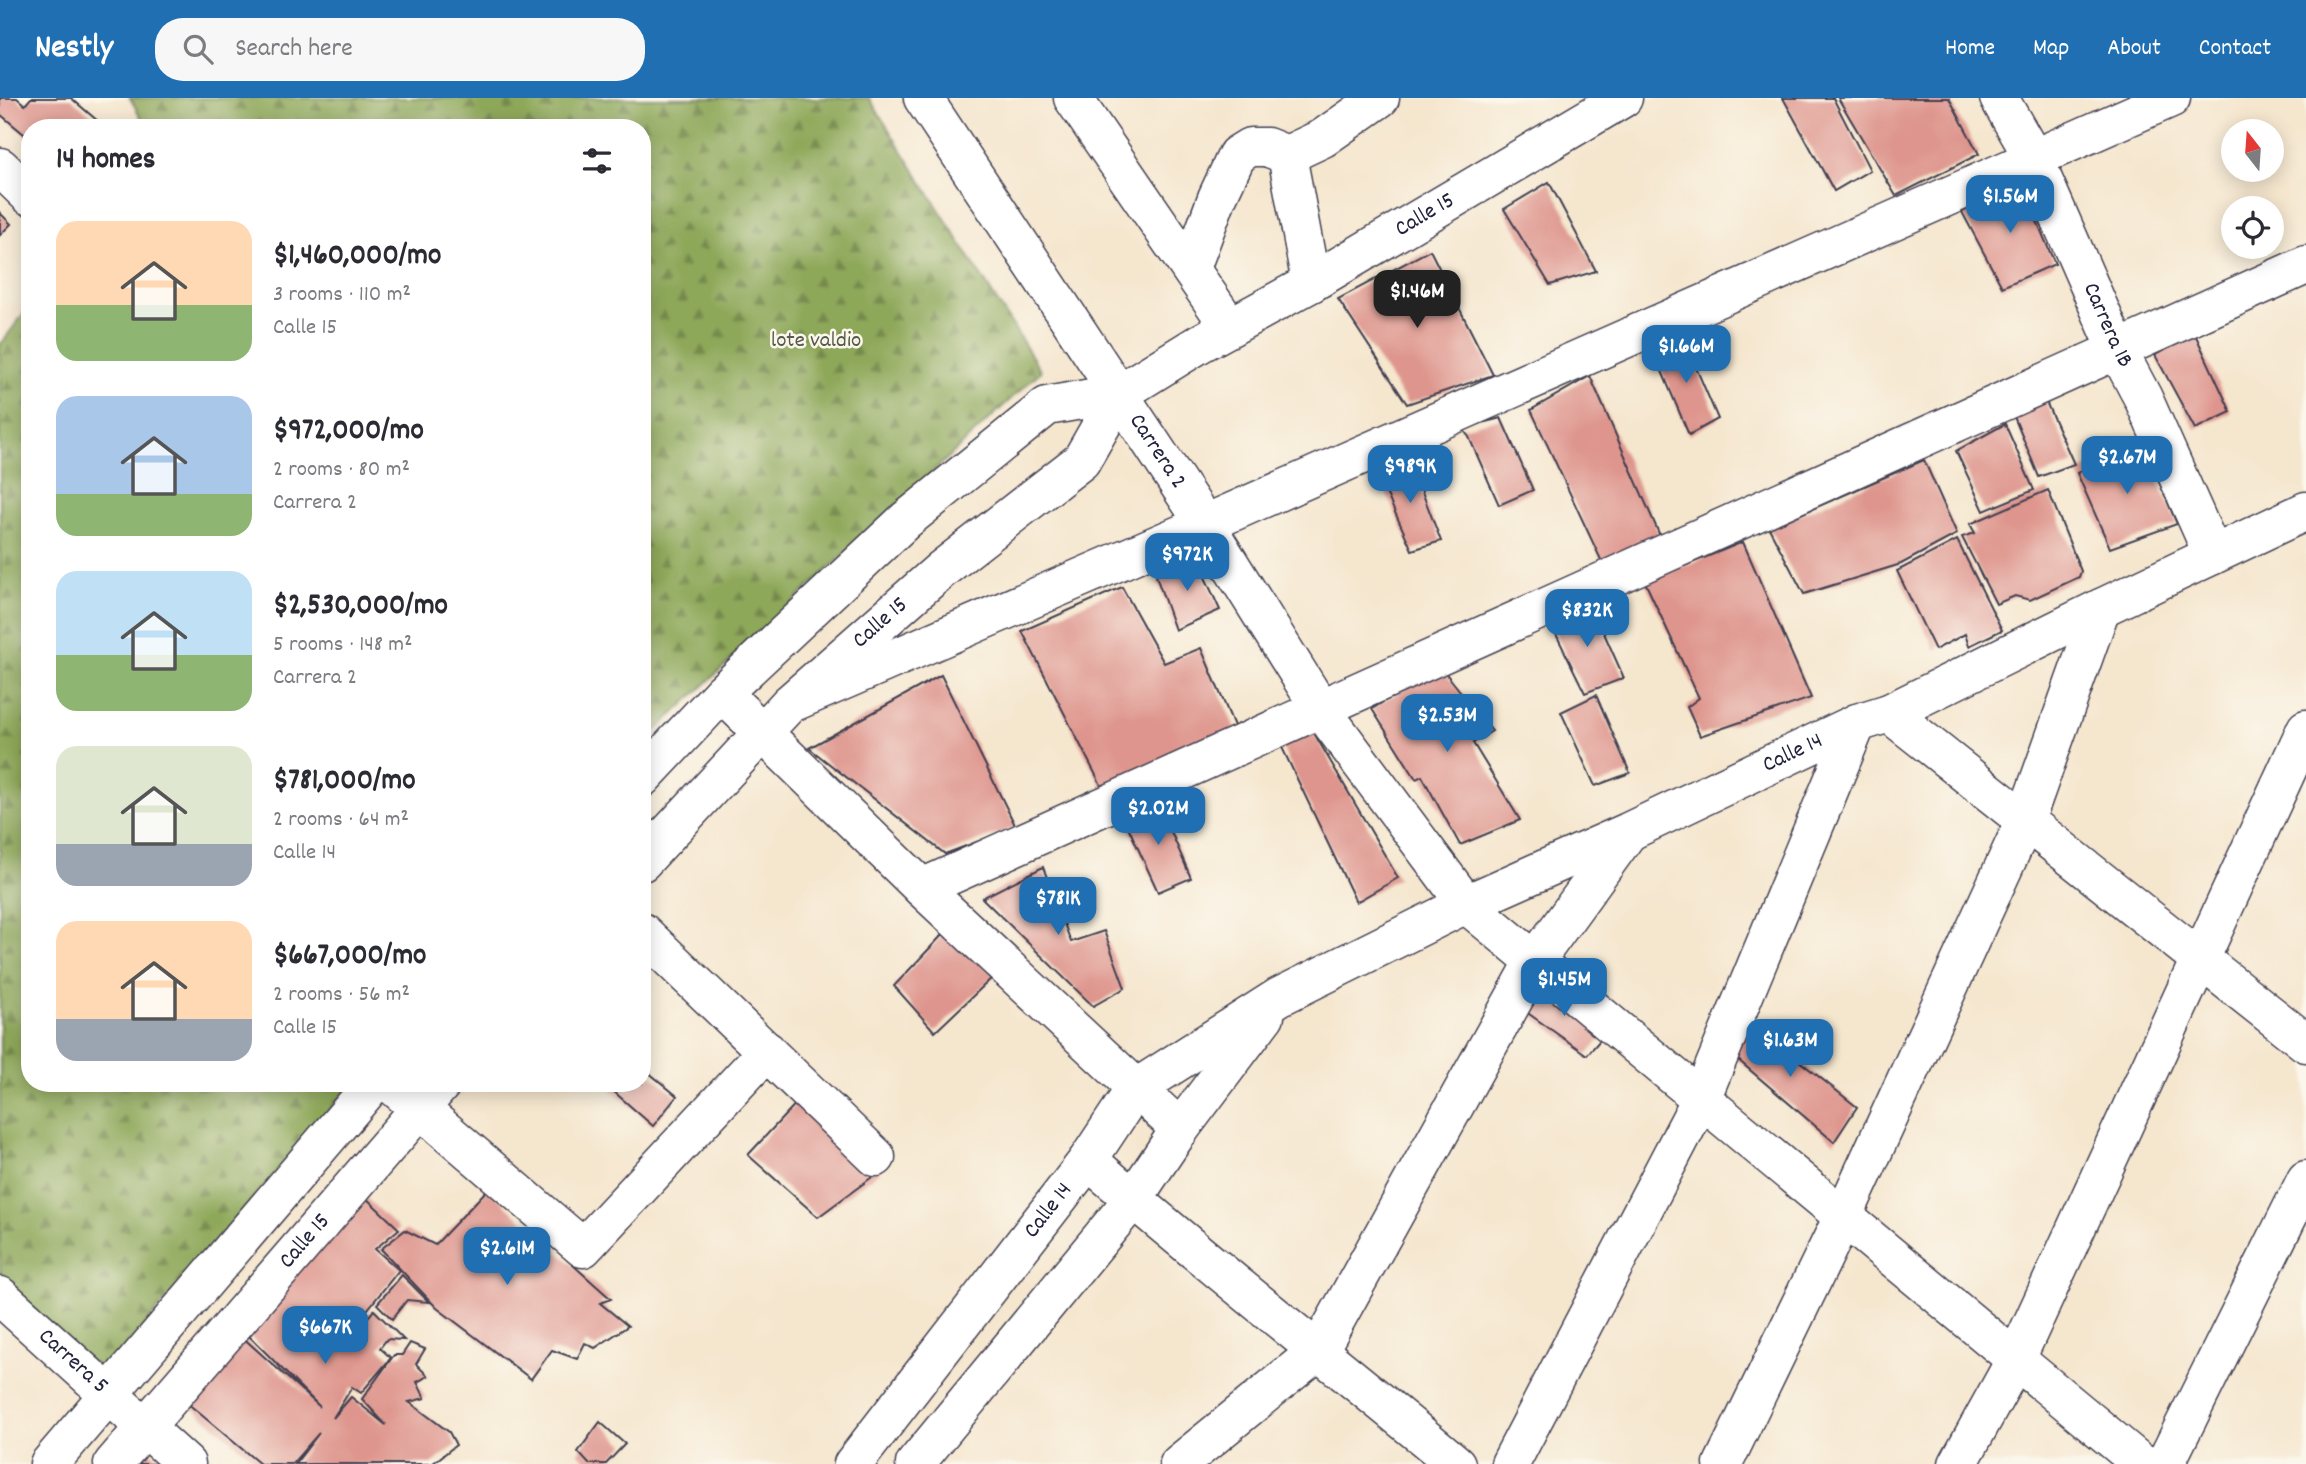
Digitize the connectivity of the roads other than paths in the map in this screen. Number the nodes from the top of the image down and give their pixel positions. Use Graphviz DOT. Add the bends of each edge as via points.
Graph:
graph roads {
  1 [pos="923,98"];
  2 [pos="1073,98"];
  3 [pos="1380,98"];
  4 [pos="1623,98"];
  5 [pos="1999,98"];
  6 [pos="2171,98"];
  7 [pos="1287,156"];
  8 [pos="2034,159"];
  9 [pos="0,167"];
  10 [pos="21,187"];
  11 [pos="2306,265"];
  12 [pos="1191,268"];
  13 [pos="1311,283"];
  14 [pos="1230,327"];
  15 [pos="2117,349"];
  16 [pos="1120,393"];
  17 [pos="2306,511"];
  18 [pos="1205,524"];
  19 [pos="2213,555"];
  20 [pos="2101,608"];
  21 [pos="722,694"];
  22 [pos="789,704"];
  23 [pos="1320,708"];
  24 [pos="1873,718"];
  25 [pos="2306,729"];
  26 [pos="761,732"];
  27 [pos="651,769"];
  28 [pos="2025,821"];
  29 [pos="1628,832"];
  30 [pos="651,852"];
  31 [pos="922,888"];
  32 [pos="1466,904"];
  33 [pos="651,941"];
  34 [pos="2200,959"];
  35 [pos="1535,961"];
  36 [pos="1279,998"];
  37 [pos="2306,1043"];
  38 [pos="767,1051"];
  39 [pos="1135,1088"];
  40 [pos="366,1092"];
  41 [pos="431,1096"];
  42 [pos="1701,1099"];
  43 [pos="1180,1129"];
  44 [pos="876,1157"];
  45 [pos="1088,1160"];
  46 [pos="2306,1181"];
  47 [pos="1133,1199"];
  48 [pos="1843,1217"];
  49 [pos="0,1296"];
  50 [pos="1319,1350"];
  51 [pos="2015,1359"];
  52 [pos="108,1394"];
  53 [pos="145,1427"];
  54 [pos="49,1464"];
  55 [pos="113,1464"];
  56 [pos="186,1464"];
  57 [pos="853,1464"];
  58 [pos="915,1464"];
  59 [pos="1179,1464"];
  60 [pos="1456,1464"];
  61 [pos="1510,1464"];
  62 [pos="1723,1464"];
  63 [pos="1958,1464"];
  64 [pos="2142,1464"];
  65 [pos="2165,1464"];
  1 -- 16 [label="street, Carrera 2"];
  2 -- 12 [label="street"];
  3 -- 7 [label="street" via="1323,138"];
  4 -- 13 [label="street, Calle 15"];
  5 -- 8 [label="street, Carrera 1B"];
  6 -- 8 [label="street"];
  7 -- 12 [label="street" via="1267,147 1250,147 1237,155"];
  7 -- 13 [label="street"];
  8 -- 15 [label="street, Carrera 1B"];
  8 -- 18 [label="street"];
  9 -- 10 [label="street"];
  11 -- 15 [label="street"];
  12 -- 14 [label="street"];
  13 -- 14 [label="street, Calle 15"];
  14 -- 16 [label="street, Calle 15"];
  15 -- 19 [label="street, Carrera 1B"];
  15 -- 23 [label="street"];
  16 -- 18 [label="street, Carrera 2"];
  16 -- 21 [label="street, Calle 15" via="1048,406 906,520"];
  16 -- 22 [label="street, Calle 15" via="1081,461 941,570"];
  17 -- 19 [label="street, Calle 14"];
  18 -- 22 [label="street"];
  18 -- 23 [label="street, Carrera 2"];
  19 -- 20 [label="street, Calle 14"];
  20 -- 24 [label="street, Calle 14"];
  20 -- 28 [label="street"];
  21 -- 26 [label="street"];
  21 -- 27 [label="street, Calle 15"];
  22 -- 26 [label="street, Calle 15"];
  23 -- 31 [label="street"];
  23 -- 32 [label="street, Carrera 2"];
  24 -- 28 [label="street"];
  24 -- 29 [label="street, Calle 14"];
  24 -- 42 [label="street"];
  25 -- 34 [label="street"];
  26 -- 30 [label="street, Calle 15"];
  26 -- 31 [label="street"];
  28 -- 34 [label="street"];
  28 -- 48 [label="street"];
  29 -- 32 [label="street, Calle 14"];
  29 -- 35 [label="street"];
  31 -- 39 [label="street"];
  32 -- 35 [label="street, Carrera 2"];
  32 -- 36 [label="street, Calle 14"];
  33 -- 38 [label="street"];
  34 -- 37 [label="street"];
  34 -- 51 [label="street"];
  35 -- 42 [label="street, Carrera 2"];
  35 -- 50 [label="street"];
  36 -- 39 [label="street, Calle 14"];
  36 -- 43 [label="street, Calle 14"];
  38 -- 41 [label="street" via="583,1248"];
  38 -- 44 [label="street"];
  39 -- 43 [label="street"];
  39 -- 45 [label="street, Calle 14"];
  40 -- 52 [label="street"];
  41 -- 53 [label="street, Calle 15"];
  42 -- 48 [label="street, Carrera 2"];
  42 -- 61 [label="street"];
  43 -- 47 [label="street, Calle 14"];
  45 -- 47 [label="street"];
  45 -- 57 [label="street, Calle 14"];
  46 -- 65 [label="street"];
  47 -- 50 [label="street"];
  47 -- 58 [label="street, Calle 14"];
  48 -- 51 [label="street, Carrera 2"];
  48 -- 62 [label="street"];
  49 -- 52 [label="street, Carrera 5"];
  50 -- 59 [label="street"];
  50 -- 60 [label="street"];
  51 -- 63 [label="street"];
  51 -- 64 [label="street, Carrera 2"];
  52 -- 53 [label="street, Carrera 5"];
  52 -- 54 [label="street"];
  53 -- 55 [label="street, Calle 15"];
  53 -- 56 [label="street, Carrera 5"];
}
